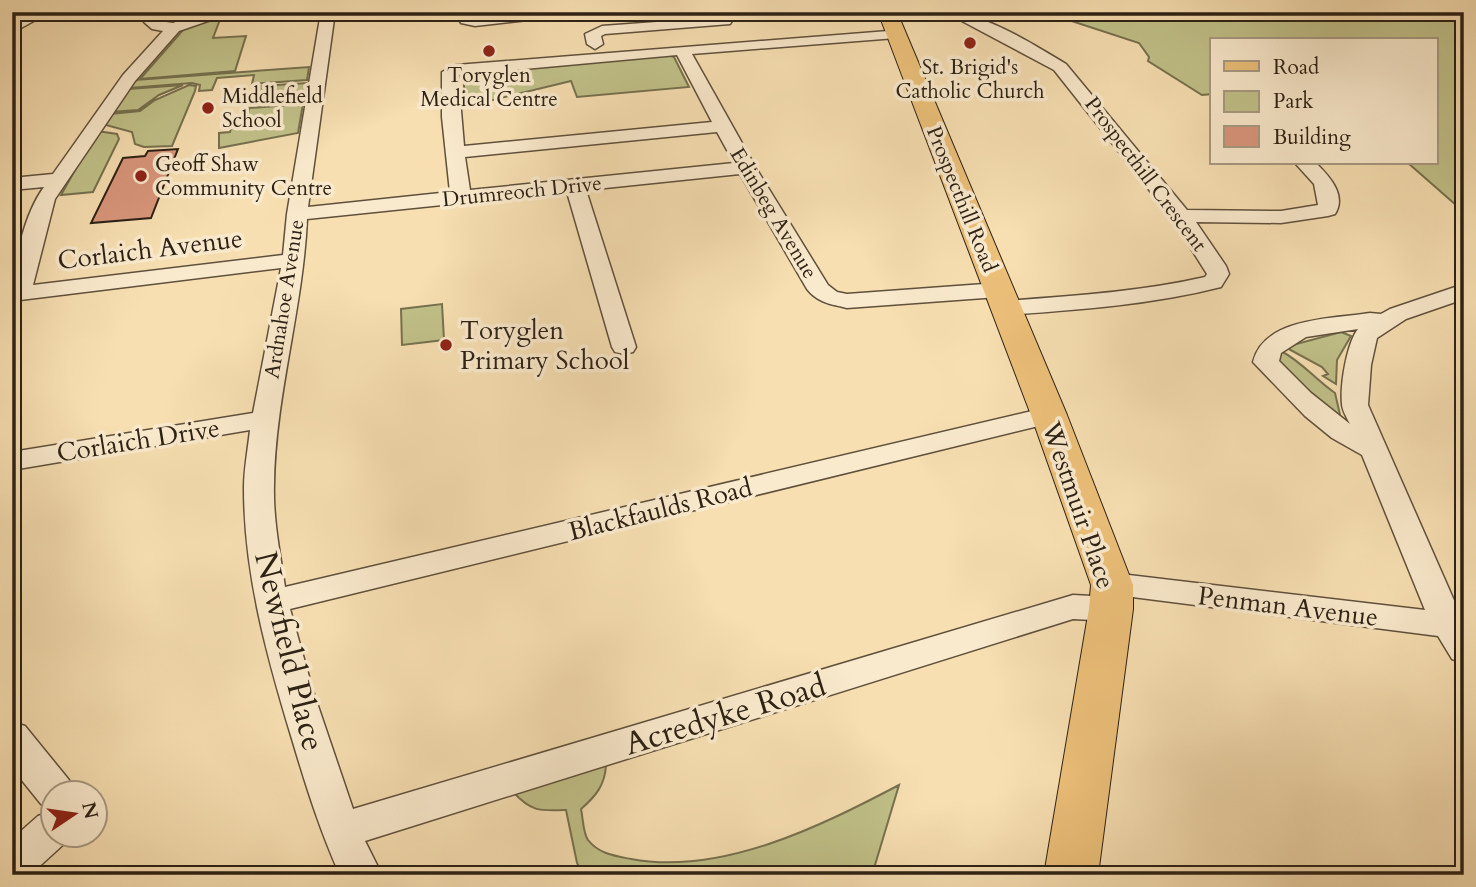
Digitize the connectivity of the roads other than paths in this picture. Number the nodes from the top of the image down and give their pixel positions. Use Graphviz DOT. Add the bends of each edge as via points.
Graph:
graph roads {
  1 [pos="43,12"];
  2 [pos="162,12"];
  3 [pos="227,12"];
  4 [pos="328,12"];
  5 [pos="462,12"];
  6 [pos="563,12"];
  7 [pos="952,12"];
  8 [pos="726,21"];
  9 [pos="891,23"];
  10 [pos="677,25"];
  11 [pos="174,28"];
  12 [pos="12,29"];
  13 [pos="595,44"];
  14 [pos="687,51"];
  15 [pos="722,126"];
  16 [pos="455,152"];
  17 [pos="1306,164"];
  18 [pos="746,168"];
  19 [pos="60,179"];
  20 [pos="12,184"];
  21 [pos="575,186"];
  22 [pos="461,198"];
  23 [pos="297,214"];
  24 [pos="1181,216"];
  25 [pos="37,226"];
  26 [pos="12,229"];
  27 [pos="294,260"];
  28 [pos="1464,291"];
  29 [pos="15,293"];
  30 [pos="1002,299"];
  31 [pos="1385,322"];
  32 [pos="624,346"];
  33 [pos="1049,415"];
  34 [pos="265,419"];
  35 [pos="1372,449"];
  36 [pos="12,461"];
  37 [pos="1112,597"];
  38 [pos="271,602"];
  39 [pos="1458,634"];
  40 [pos="12,737"];
  41 [pos="43,778"];
  42 [pos="340,831"];
  43 [pos="38,841"];
  44 [pos="12,864"];
  45 [pos="361,875"];
  46 [pos="1071,875"];
  1 -- 12 [label="street"];
  2 -- 11 [label="street" via="151,22"];
  3 -- 11 [label="street"];
  4 -- 23 [label="street, Ardnahoe Avenue"];
  5 -- 6 [label="street" via="466,20 475,22"];
  7 -- 24 [label="street, Prospecthill Crescent" via="1060,67"];
  8 -- 10 [label="street"];
  9 -- 14 [label="street"];
  9 -- 30 [label="main road, Prospecthill Road"];
  10 -- 13 [label="street" via="602,30 593,34"];
  10 -- 14 [label="street, Edinbeg Avenue"];
  11 -- 19 [label="street" via="129,78"];
  14 -- 15 [label="street, Edinbeg Avenue"];
  14 -- 16 [label="street" via="450,72"];
  15 -- 16 [label="street"];
  15 -- 18 [label="street, Edinbeg Avenue"];
  16 -- 22 [label="street"];
  17 -- 24 [label="street" via="1326,185 1328,210 1281,216"];
  18 -- 21 [label="street, Drumreoch Drive"];
  18 -- 30 [label="street, Edinbeg Avenue" via="819,289 829,297"];
  19 -- 20 [label="street"];
  19 -- 25 [label="street" via="45,199"];
  21 -- 22 [label="street, Drumreoch Drive"];
  21 -- 32 [label="street"];
  22 -- 23 [label="street, Drumreoch Drive"];
  23 -- 27 [label="street, Ardnahoe Avenue"];
  24 -- 30 [label="street, Prospecthill Crescent" via="1215,266 1218,274 1213,282 1103,301"];
  25 -- 26 [label="street"];
  25 -- 29 [label="street"];
  27 -- 29 [label="street, Corlaich Avenue"];
  27 -- 34 [label="street, Ardnahoe Avenue"];
  28 -- 31 [label="street"];
  30 -- 33 [label="main road, Westmuir Place"];
  31 -- 35 [label="street" via="1366,335 1358,365 1355,405"];
  31 -- 35 [label="street" via="1370,320 1299,331 1269,349 1266,362 1301,400 1355,442"];
  33 -- 37 [label="main road, Westmuir Place"];
  33 -- 38 [label="street, Blackfaulds Road"];
  34 -- 36 [label="street, Corlaich Drive"];
  34 -- 38 [label="street, Newfield Place" via="259,486"];
  35 -- 39 [label="street"];
  37 -- 39 [label="street, Penman Avenue"];
  37 -- 42 [label="street, Acredyke Road"];
  37 -- 46 [label="main road, Westmuir Place"];
  38 -- 42 [label="street, Newfield Place"];
  40 -- 41 [label="street"];
  42 -- 45 [label="street, Newfield Place"];
  43 -- 44 [label="street"];
}
